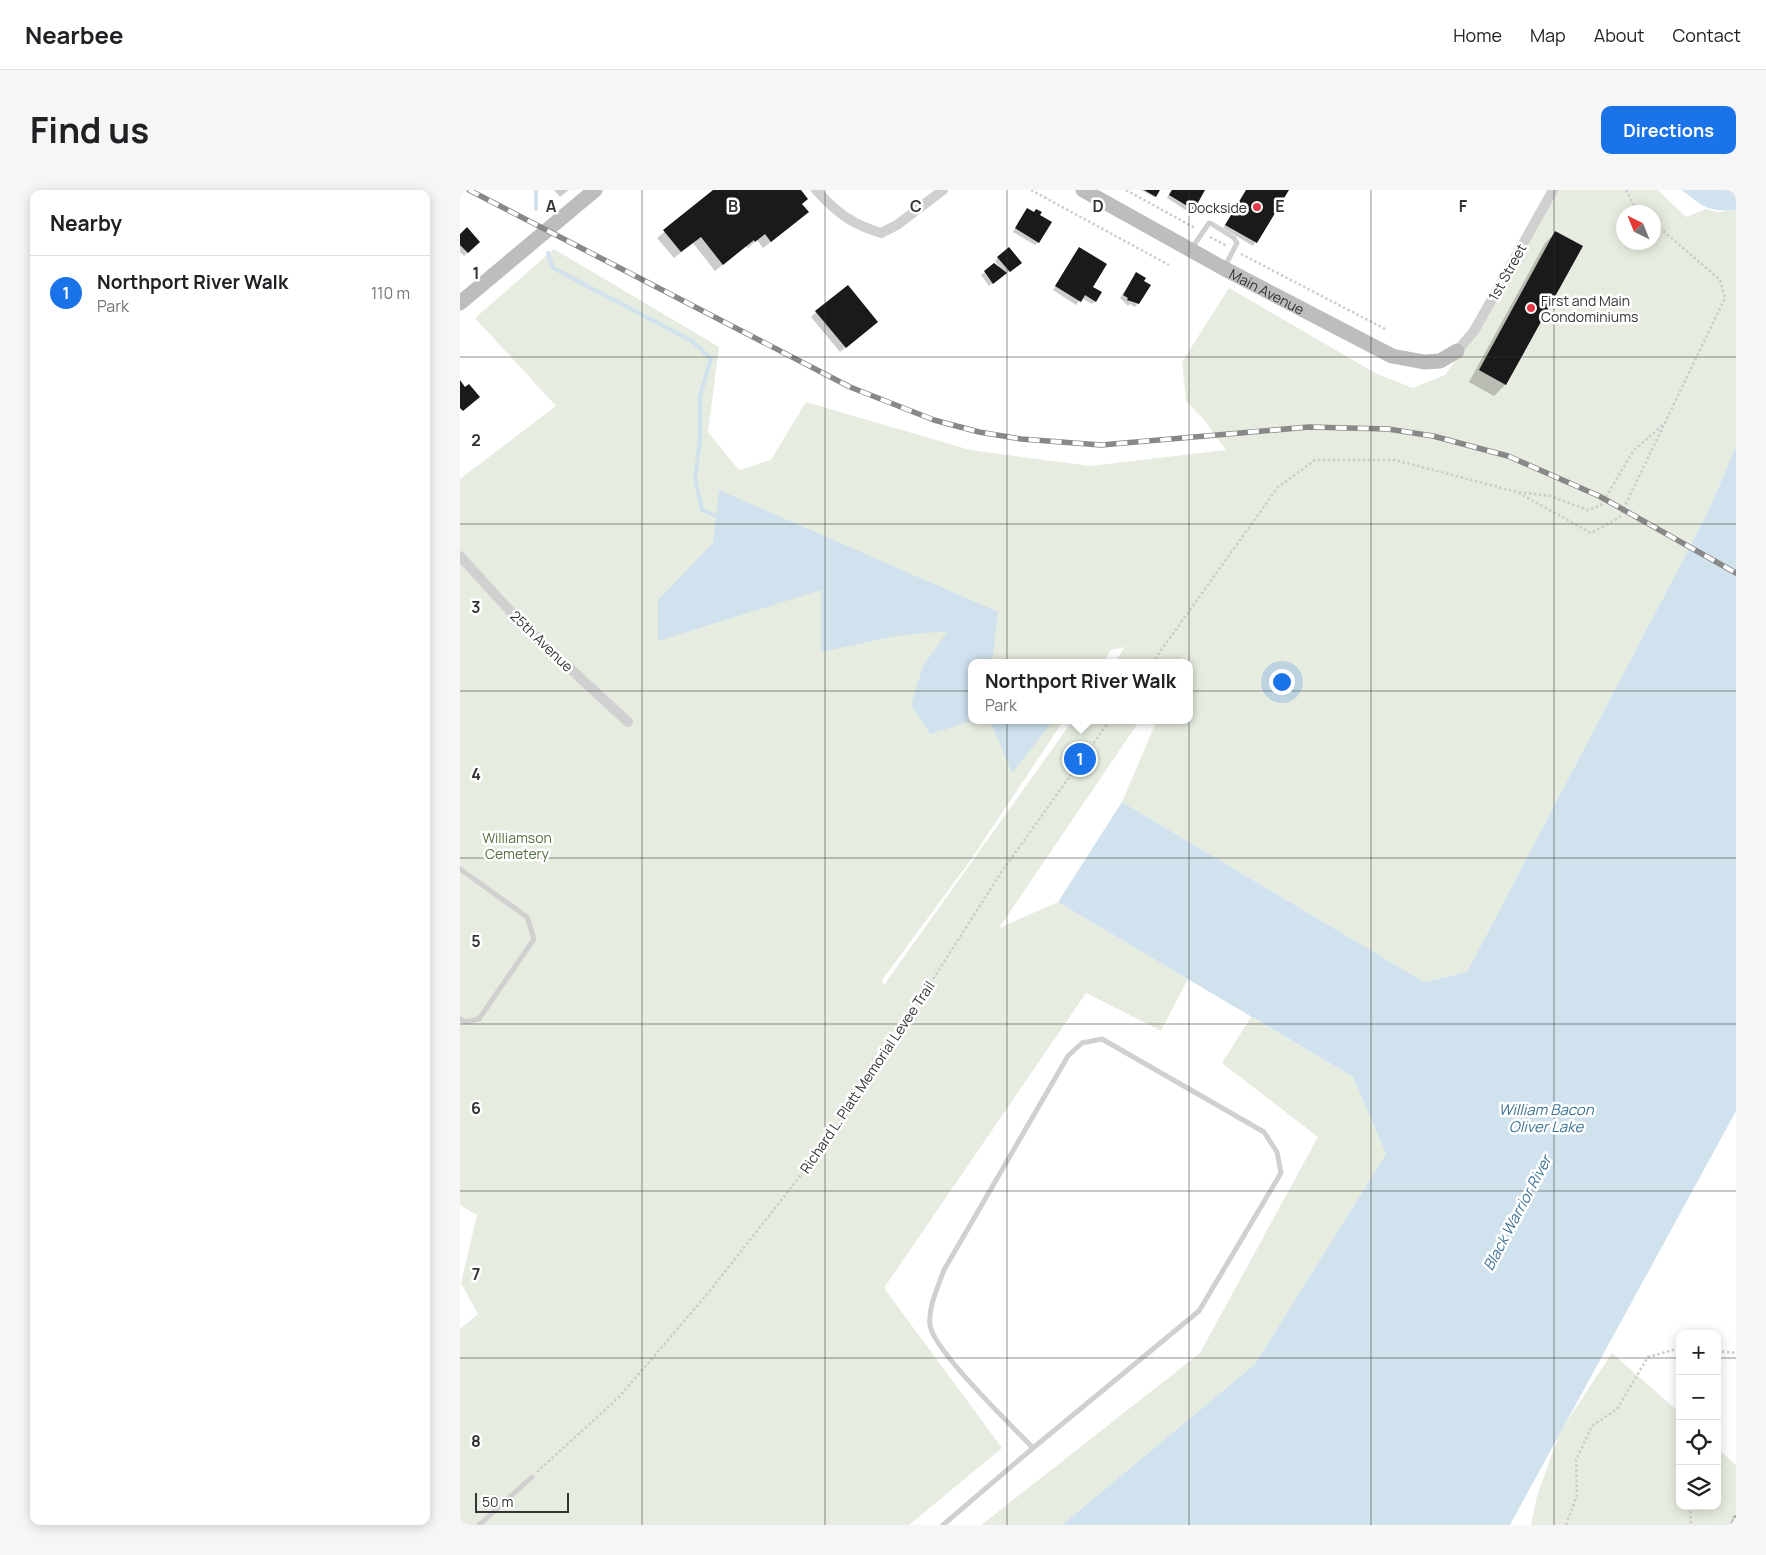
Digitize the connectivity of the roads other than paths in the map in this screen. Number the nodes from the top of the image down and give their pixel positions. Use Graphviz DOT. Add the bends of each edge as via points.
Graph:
graph roads {
  1 [pos="595,190"];
  2 [pos="816,190"];
  3 [pos="943,190"];
  4 [pos="1083,190"];
  5 [pos="1553,190"];
  6 [pos="1191,250"];
  7 [pos="1223,268"];
  8 [pos="460,303"];
  9 [pos="1457,351"];
  10 [pos="460,556"];
  11 [pos="628,722"];
  12 [pos="460,869"];
  13 [pos="460,1019"];
  14 [pos="1032,1448"];
  15 [pos="532,1477"];
  16 [pos="479,1525"];
  17 [pos="943,1525"];
  1 -- 8 [label="main road"];
  2 -- 3 [label="street" via="835,211 862,227 881,233 898,225"];
  4 -- 6 [label="main road, Main Avenue"];
  5 -- 9 [label="street, 1st Street" via="1474,331"];
  6 -- 7 [label="main road, Main Avenue"];
  6 -- 7 [label="lane" via="1201,232 1209,223 1212,224 1237,243"];
  7 -- 9 [label="main road, Main Avenue" via="1392,356 1424,362 1440,361"];
  10 -- 11 [label="street, 25th Avenue" via="522,624"];
  12 -- 13 [label="lane" via="527,917 534,939 478,1019 466,1022"];
  14 -- 14 [label="lane" via="1199,1311 1281,1173 1277,1152 1264,1132 1102,1039 1082,1043 1068,1056 944,1270 931,1308 930,1327 943,1351"];
  14 -- 17 [label="lane"];
  15 -- 16 [label="lane"];
}
